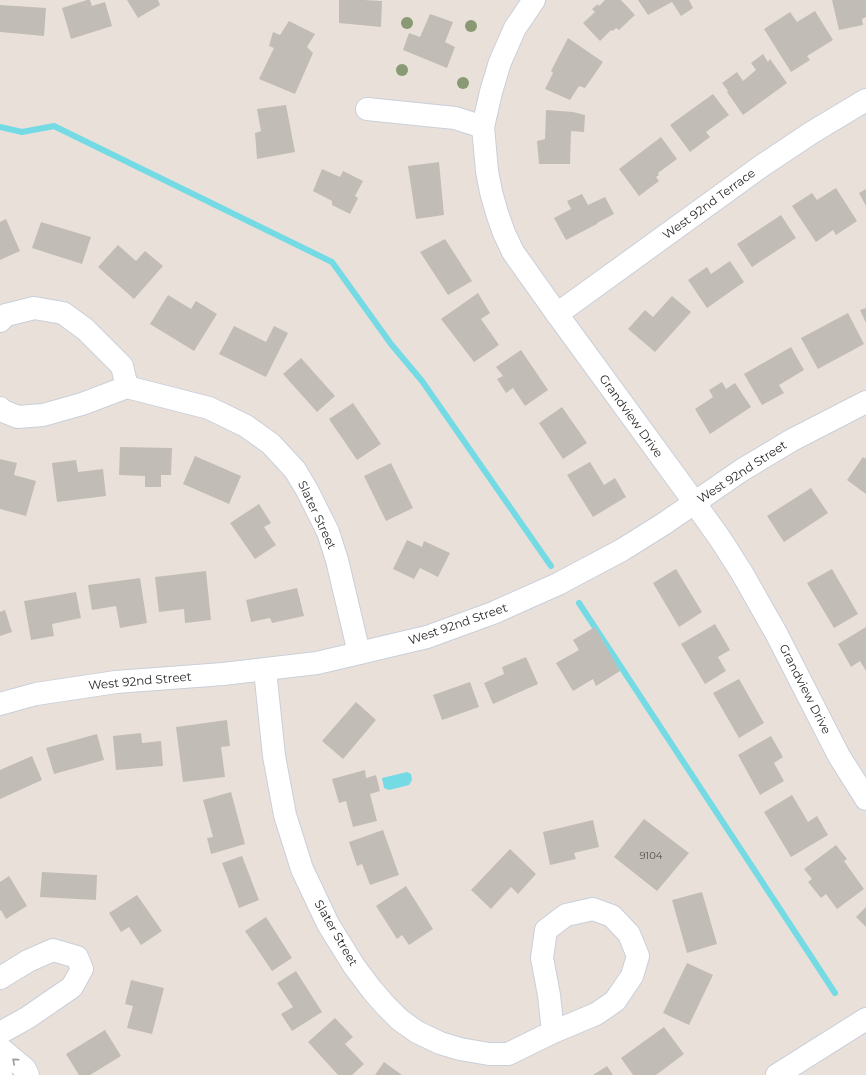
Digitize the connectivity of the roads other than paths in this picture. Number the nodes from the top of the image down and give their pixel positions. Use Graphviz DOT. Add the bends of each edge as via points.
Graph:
graph roads {
  1 [pos="534,0"];
  2 [pos="866,100"];
  3 [pos="367,109"];
  4 [pos="483,127"];
  5 [pos="557,314"];
  6 [pos="0,321"];
  7 [pos="127,387"];
  8 [pos="866,402"];
  9 [pos="0,408"];
  10 [pos="695,503"];
  11 [pos="359,653"];
  12 [pos="265,670"];
  13 [pos="0,704"];
  14 [pos="866,799"];
  15 [pos="0,978"];
  16 [pos="866,1019"];
  17 [pos="553,1032"];
  18 [pos="0,1033"];
  19 [pos="0,1048"];
  20 [pos="0,1071"];
  21 [pos="1,1075"];
  22 [pos="28,1075"];
  23 [pos="777,1075"];
  1 -- 4 [label="street, Grandview Drive" via="516,28 500,62"];
  2 -- 5 [label="street, West 92nd Terrace" via="763,165"];
  3 -- 4 [label="street" via="455,118"];
  4 -- 5 [label="street, Grandview Drive" via="487,172 496,213 513,252"];
  5 -- 10 [label="street, Grandview Drive"];
  6 -- 7 [label="street" via="6,315 34,308 63,313 85,328 122,366"];
  7 -- 9 [label="street" via="43,415 18,417"];
  7 -- 11 [label="street, Slater Street" via="208,408 246,426 271,444 294,470 328,532"];
  8 -- 10 [label="street, West 92nd Street" via="792,440 742,470"];
  10 -- 11 [label="street, West 92nd Street" via="622,550 558,584 494,613 427,637"];
  10 -- 14 [label="street, Grandview Drive" via="742,573 839,756"];
  11 -- 12 [label="street, West 92nd Street" via="317,663"];
  12 -- 13 [label="street, West 92nd Street" via="116,682 36,694"];
  12 -- 17 [label="street, Slater Street" via="274,756 285,815 302,869 328,924 372,990 400,1020 417,1032 460,1049 508,1054"];
  15 -- 18 [label="street" via="53,950 77,957 82,969 72,987"];
  16 -- 23 [label="street"];
  17 -- 17 [label="street, Slater Street" via="596,1014 615,1001 632,976 638,956 629,934 612,916 593,909 566,915 546,930 542,958 550,995"];
  22 -- 19 [label="street, one-way"];
  20 -- 21 [label="street"];
}
